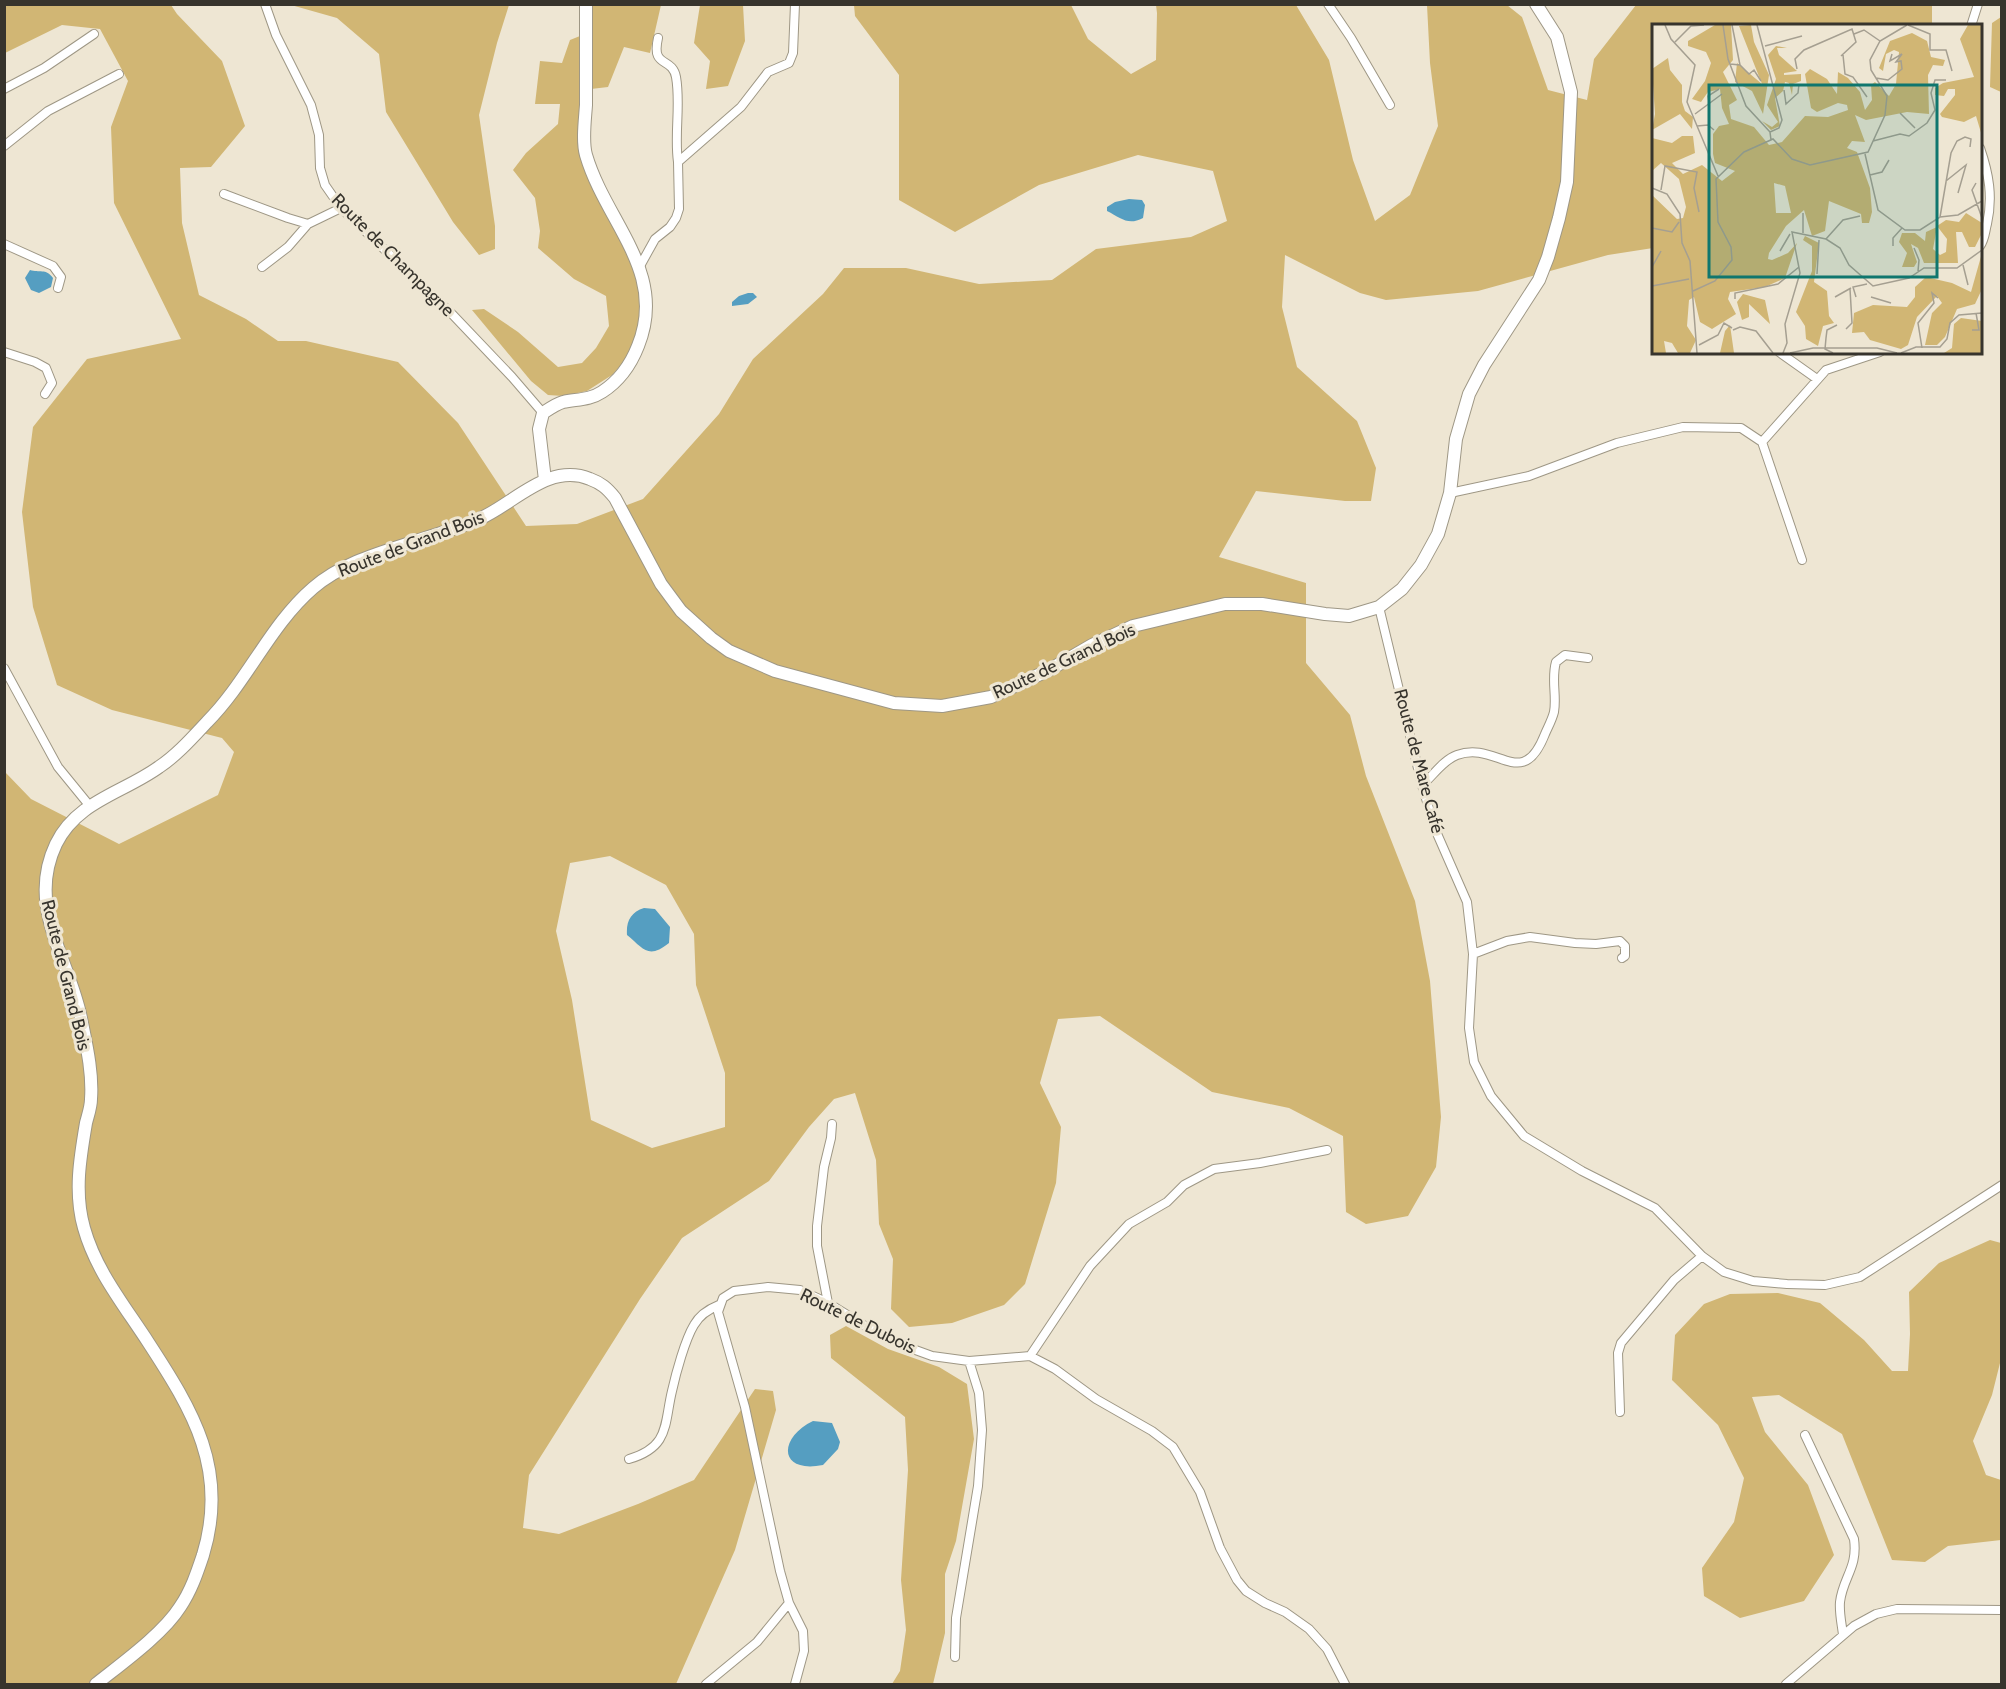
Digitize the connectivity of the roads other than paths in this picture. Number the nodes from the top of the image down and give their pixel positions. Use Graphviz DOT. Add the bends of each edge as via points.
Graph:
graph roads {
  1 [pos="265,4"];
  2 [pos="586,4"];
  3 [pos="795,4"];
  4 [pos="1328,4"];
  5 [pos="1536,4"];
  6 [pos="1978,4"];
  7 [pos="1972,24"];
  8 [pos="94,34"];
  9 [pos="658,38"];
  10 [pos="119,74"];
  11 [pos="4,89"];
  12 [pos="1390,105"];
  13 [pos="4,146"];
  14 [pos="1982,153"];
  15 [pos="678,162"];
  16 [pos="224,194"];
  17 [pos="341,208"];
  18 [pos="308,224"];
  19 [pos="1982,239"];
  20 [pos="4,244"];
  21 [pos="640,266"];
  22 [pos="262,267"];
  23 [pos="58,288"];
  24 [pos="4,352"];
  25 [pos="1782,354"];
  26 [pos="1874,354"];
  27 [pos="1817,379"];
  28 [pos="45,394"];
  29 [pos="543,412"];
  30 [pos="1762,442"];
  31 [pos="545,480"];
  32 [pos="1450,493"];
  33 [pos="1802,560"];
  34 [pos="1379,607"];
  35 [pos="1588,658"];
  36 [pos="4,668"];
  37 [pos="1422,785"];
  38 [pos="89,806"];
  39 [pos="1473,954"];
  40 [pos="1622,958"];
  41 [pos="832,1124"];
  42 [pos="1327,1150"];
  43 [pos="2001,1185"];
  44 [pos="1702,1256"];
  45 [pos="828,1303"];
  46 [pos="719,1305"];
  47 [pos="1030,1356"];
  48 [pos="969,1361"];
  49 [pos="1620,1412"];
  50 [pos="1805,1434"];
  51 [pos="629,1459"];
  52 [pos="789,1603"];
  53 [pos="2001,1610"];
  54 [pos="1844,1635"];
  55 [pos="955,1658"];
  56 [pos="96,1684"];
  57 [pos="706,1684"];
  58 [pos="795,1684"];
  59 [pos="1345,1684"];
  60 [pos="1786,1684"];
  1 -- 17 [label="street, Route de Champagne" via="311,105 319,135 320,168 325,185"];
  2 -- 21 [label="main road" via="585,152 608,208"];
  3 -- 15 [label="street" via="789,63 768,72 741,107"];
  4 -- 12 [label="street"];
  5 -- 32 [label="main road, Route de Grand Bois" via="1557,37 1571,92 1567,182 1539,280 1469,394 1456,439"];
  6 -- 7 [label="street"];
  8 -- 11 [label="street"];
  9 -- 15 [label="street" via="657,56 675,74"];
  10 -- 13 [label="street" via="48,111"];
  14 -- 19 [label="street" via="1991,193"];
  15 -- 21 [label="street" via="676,218 655,239"];
  16 -- 18 [label="street"];
  17 -- 18 [label="street"];
  17 -- 29 [label="street, Route de Champagne" via="452,314"];
  18 -- 22 [label="street" via="288,247"];
  20 -- 23 [label="street" via="53,266 61,276"];
  21 -- 29 [label="main road" via="647,316 639,345 626,370 612,385 590,398 561,403"];
  24 -- 28 [label="street" via="46,368 52,383"];
  25 -- 27 [label="street"];
  26 -- 27 [label="street" via="1826,370"];
  27 -- 30 [label="street"];
  29 -- 31 [label="main road" via="539,429"];
  30 -- 32 [label="street" via="1741,428 1683,427 1617,443 1529,476"];
  30 -- 33 [label="street"];
  31 -- 34 [label="main road, Route de Grand Bois" via="578,475 606,486 661,584 681,611 729,651 775,671 894,703 942,706 991,697 1133,627 1225,604 1262,604 1349,616"];
  31 -- 38 [label="main road, Route de Grand Bois" via="481,519 373,555 337,571 314,587 291,611 223,706 186,744 159,768"];
  32 -- 34 [label="main road, Route de Grand Bois" via="1438,534 1420,565 1402,589"];
  34 -- 37 [label="street, Route de Mare Café"];
  35 -- 37 [label="street" via="1565,656 1556,662 1554,711 1542,743 1528,761 1519,764 1491,755 1467,753 1449,760"];
  36 -- 38 [label="street" via="58,768"];
  37 -- 39 [label="street, Route de Mare Café" via="1435,829 1467,902"];
  38 -- 56 [label="main road, Route de Grand Bois" via="56,844 45,887 47,912 80,1012 90,1068 91,1099 78,1175 79,1205 84,1229 107,1283 196,1423 211,1480 212,1505 196,1577 179,1610 145,1645"];
  39 -- 40 [label="street" via="1530,937 1585,943 1620,941 1625,946"];
  39 -- 44 [label="street, Route de Mare Café" via="1469,1028 1474,1062 1491,1096 1524,1136 1655,1208"];
  41 -- 45 [label="street" via="819,1201 817,1246"];
  42 -- 47 [label="street" via="1214,1169 1184,1185 1167,1202 1129,1224 1090,1266"];
  43 -- 44 [label="street, Route de Mare Café" via="1860,1277 1825,1284 1753,1281 1724,1272"];
  44 -- 49 [label="street" via="1674,1280 1621,1343"];
  45 -- 46 [label="street, Route de Dubois" via="800,1290 768,1287 734,1291"];
  45 -- 48 [label="street, Route de Dubois" via="910,1348 932,1356"];
  46 -- 51 [label="street, Route de Dubois" via="694,1324 672,1391 665,1431 644,1454"];
  46 -- 52 [label="street"];
  47 -- 48 [label="street, Route de Dubois"];
  47 -- 59 [label="street" via="1173,1447 1200,1492 1237,1580 1246,1591 1309,1629 1328,1649"];
  48 -- 55 [label="street" via="979,1393 982,1430 978,1486 956,1618"];
  50 -- 54 [label="street" via="1854,1539 1853,1568 1840,1603"];
  52 -- 57 [label="street" via="757,1642"];
  52 -- 58 [label="street" via="802,1631 804,1651"];
  53 -- 54 [label="street" via="1897,1609 1876,1614"];
  54 -- 60 [label="street"];
}
